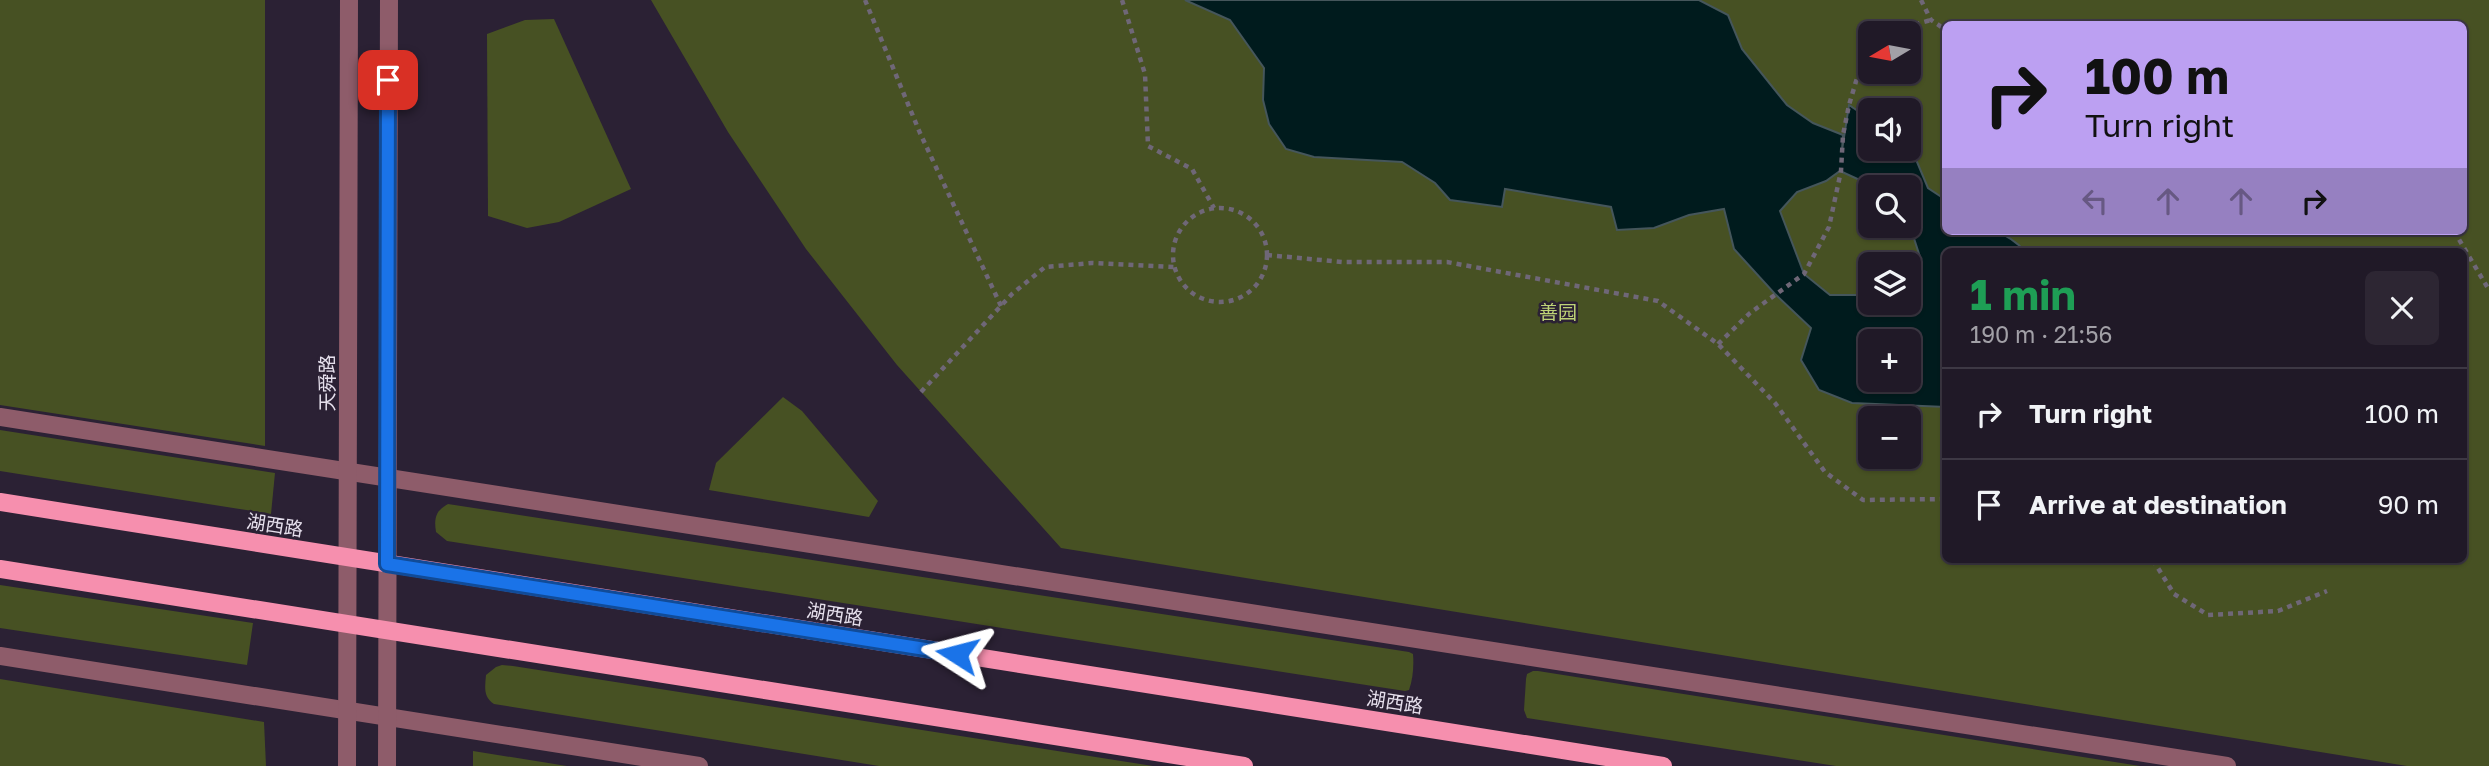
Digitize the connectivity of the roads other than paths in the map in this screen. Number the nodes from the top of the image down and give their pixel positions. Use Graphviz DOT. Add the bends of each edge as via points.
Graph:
graph roads {
  1 [pos="349,0"];
  2 [pos="389,0"];
  3 [pos="0,417"];
  4 [pos="347,471"];
  5 [pos="387,478"];
  6 [pos="0,502"];
  7 [pos="347,557"];
  8 [pos="387,564"];
  9 [pos="0,569"];
  10 [pos="347,625"];
  11 [pos="387,632"];
  12 [pos="0,656"];
  13 [pos="347,711"];
  14 [pos="387,717"];
  15 [pos="347,766"];
  16 [pos="387,766"];
  17 [pos="699,766"];
  18 [pos="1244,766"];
  19 [pos="1663,766"];
  20 [pos="2227,766"];
  1 -- 4 [label="street, 天舜路"];
  2 -- 5 [label="street"];
  3 -- 4 [label="street"];
  4 -- 5 [label="street"];
  4 -- 7 [label="street, 天舜路"];
  5 -- 8 [label="street"];
  5 -- 20 [label="street"];
  6 -- 7 [label="main road, 湖西路"];
  7 -- 8 [label="main road, 湖西路"];
  7 -- 10 [label="street, 天舜路"];
  8 -- 11 [label="street"];
  8 -- 19 [label="main road, 湖西路"];
  9 -- 10 [label="main road"];
  10 -- 11 [label="main road"];
  10 -- 13 [label="street, 天舜路"];
  11 -- 14 [label="street"];
  11 -- 18 [label="main road"];
  12 -- 13 [label="street"];
  13 -- 14 [label="street"];
  13 -- 15 [label="street, 天舜路"];
  14 -- 16 [label="street"];
  14 -- 17 [label="street"];
}
